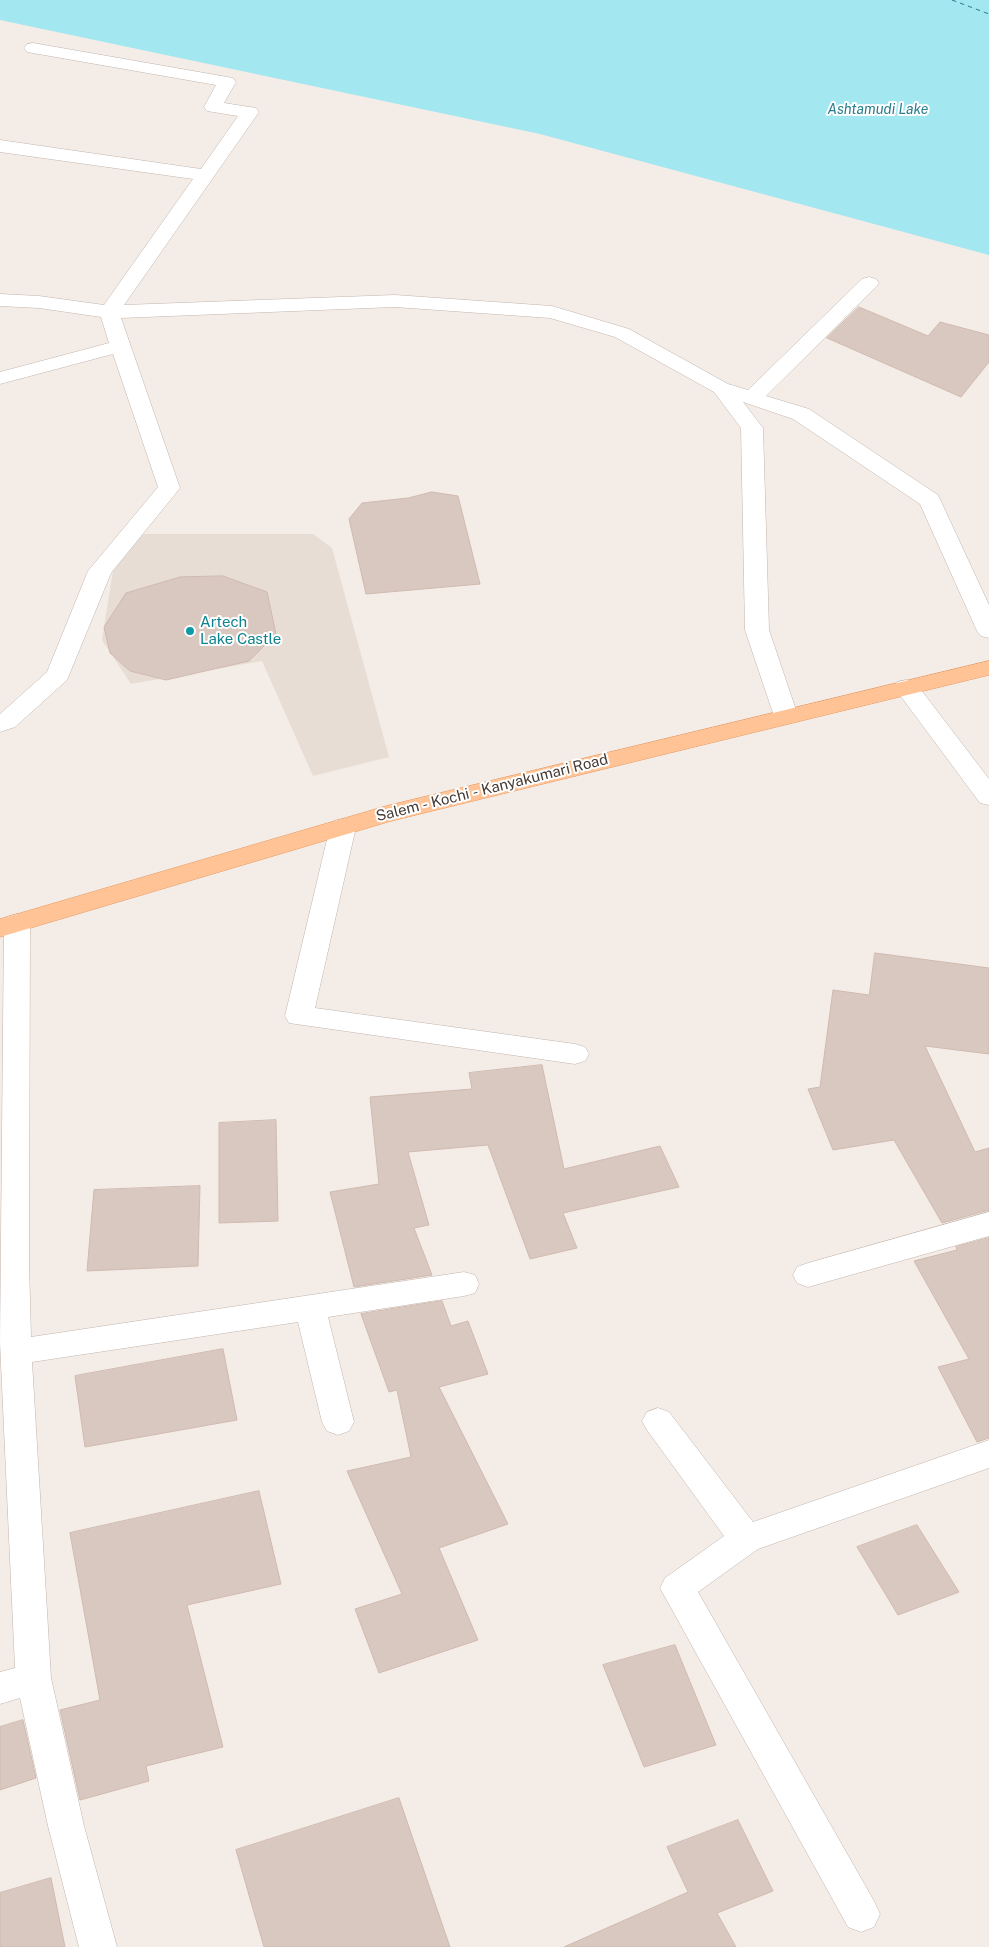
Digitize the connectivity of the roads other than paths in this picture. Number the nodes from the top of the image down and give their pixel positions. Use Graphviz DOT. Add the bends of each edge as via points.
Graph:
graph roads {
  1 [pos="33,48"];
  2 [pos="0,146"];
  3 [pos="206,175"];
  4 [pos="869,283"];
  5 [pos="0,300"];
  6 [pos="109,312"];
  7 [pos="120,346"];
  8 [pos="0,378"];
  9 [pos="721,388"];
  10 [pos="752,398"];
  11 [pos="989,631"];
  12 [pos="989,668"];
  13 [pos="906,687"];
  14 [pos="786,716"];
  15 [pos="0,724"];
  16 [pos="989,797"];
  17 [pos="343,827"];
  18 [pos="9,925"];
  19 [pos="575,1054"];
  20 [pos="989,1224"];
  21 [pos="7,1264"];
  22 [pos="808,1275"];
  23 [pos="464,1284"];
  24 [pos="310,1307"];
  25 [pos="16,1352"];
  26 [pos="658,1421"];
  27 [pos="338,1422"];
  28 [pos="989,1454"];
  29 [pos="746,1539"];
  30 [pos="33,1678"];
  31 [pos="0,1688"];
  32 [pos="861,1914"];
  33 [pos="98,1947"];
  1 -- 3 [label="street" via="227,82 213,107 250,112"];
  2 -- 3 [label="street"];
  3 -- 6 [label="street"];
  4 -- 10 [label="street"];
  5 -- 6 [label="street"];
  6 -- 7 [label="street"];
  6 -- 9 [label="street" via="395,301 552,312 622,333"];
  7 -- 8 [label="street"];
  7 -- 15 [label="street" via="169,488 100,571 58,675"];
  9 -- 10 [label="street"];
  9 -- 14 [label="street" via="752,428 757,630"];
  10 -- 11 [label="street" via="801,414 930,500"];
  12 -- 13 [label="main road, Salem - Kochi - Kanyakumari Road"];
  13 -- 14 [label="main road, Salem - Kochi - Kanyakumari Road"];
  13 -- 16 [label="street"];
  14 -- 17 [label="main road, Salem - Kochi - Kanyakumari Road"];
  17 -- 18 [label="main road, Salem - Kochi - Kanyakumari Road"];
  17 -- 19 [label="street" via="299,1016"];
  18 -- 21 [label="street"];
  20 -- 22 [label="street"];
  21 -- 25 [label="street"];
  23 -- 24 [label="street"];
  24 -- 25 [label="street"];
  24 -- 27 [label="street"];
  25 -- 30 [label="street"];
  26 -- 29 [label="street"];
  28 -- 29 [label="street"];
  29 -- 32 [label="street" via="677,1588"];
  30 -- 31 [label="street"];
  30 -- 33 [label="street" via="66,1826"];
}
